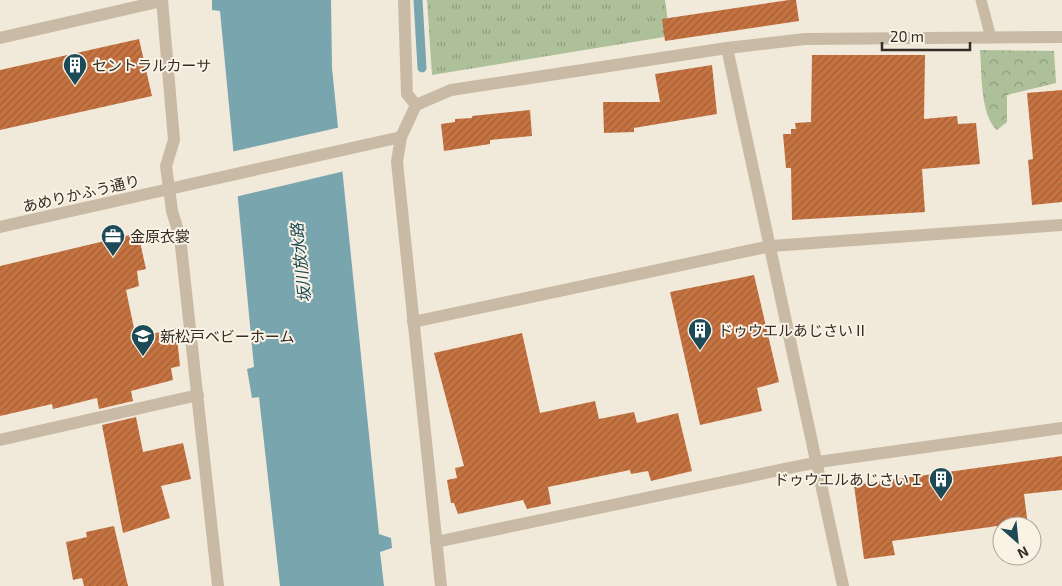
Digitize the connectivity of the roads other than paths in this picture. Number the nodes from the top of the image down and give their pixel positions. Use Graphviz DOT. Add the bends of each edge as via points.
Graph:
graph roads {
  1 [pos="404,0"];
  2 [pos="980,0"];
  3 [pos="162,1"];
  4 [pos="1062,37"];
  5 [pos="0,38"];
  6 [pos="991,38"];
  7 [pos="728,48"];
  8 [pos="416,105"];
  9 [pos="401,137"];
  10 [pos="169,189"];
  11 [pos="1062,225"];
  12 [pos="0,228"];
  13 [pos="771,246"];
  14 [pos="413,322"];
  15 [pos="198,395"];
  16 [pos="1062,428"];
  17 [pos="0,440"];
  18 [pos="818,462"];
  19 [pos="436,542"];
  20 [pos="218,586"];
  21 [pos="441,586"];
  22 [pos="843,586"];
  1 -- 8 [label="street" via="407,94"];
  2 -- 6 [label="lane"];
  3 -- 5 [label="street"];
  3 -- 10 [label="street" via="174,140 166,166"];
  4 -- 6 [label="street"];
  6 -- 7 [label="street" via="805,39"];
  7 -- 8 [label="street" via="451,90"];
  7 -- 13 [label="street"];
  8 -- 9 [label="street"];
  9 -- 10 [label="street, あめりかふう通り"];
  9 -- 14 [label="street" via="397,162"];
  10 -- 12 [label="street, あめりかふう通り"];
  10 -- 15 [label="street" via="180,237"];
  11 -- 13 [label="street"];
  13 -- 14 [label="street"];
  13 -- 18 [label="street"];
  14 -- 19 [label="street"];
  15 -- 17 [label="street"];
  15 -- 20 [label="street"];
  16 -- 18 [label="street"];
  18 -- 19 [label="street"];
  18 -- 22 [label="street"];
  19 -- 21 [label="street"];
}
